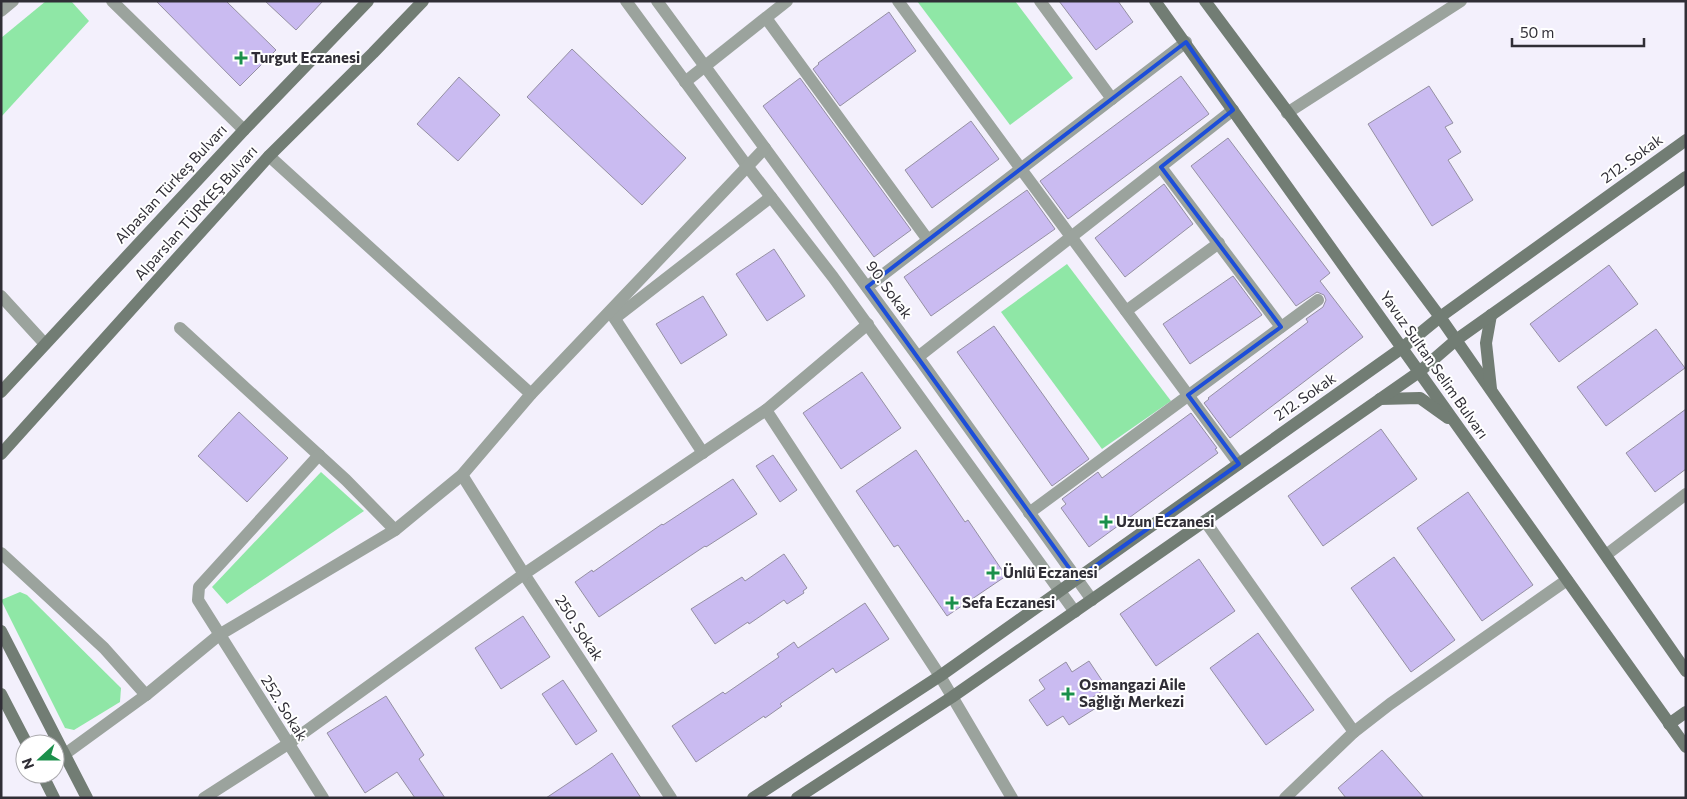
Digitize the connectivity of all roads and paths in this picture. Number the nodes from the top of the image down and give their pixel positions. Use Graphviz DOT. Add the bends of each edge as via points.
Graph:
graph roads {
  1 [pos="12,1"];
  2 [pos="112,1"];
  3 [pos="368,1"];
  4 [pos="423,1"];
  5 [pos="626,1"];
  6 [pos="657,1"];
  7 [pos="787,1"];
  8 [pos="898,1"];
  9 [pos="1040,1"];
  10 [pos="1155,1"];
  11 [pos="1205,1"];
  12 [pos="1461,1"];
  13 [pos="1,10"];
  14 [pos="766,18"];
  15 [pos="1186,42"];
  16 [pos="705,67"];
  17 [pos="685,82"];
  18 [pos="1112,98"];
  19 [pos="1233,110"];
  20 [pos="1287,113"];
  21 [pos="244,130"];
  22 [pos="1686,140"];
  23 [pos="765,148"];
  24 [pos="268,156"];
  25 [pos="747,166"];
  26 [pos="1161,167"];
  27 [pos="1020,169"];
  28 [pos="1686,177"];
  29 [pos="771,197"];
  30 [pos="1072,237"];
  31 [pos="928,240"];
  32 [pos="1219,243"];
  33 [pos="867,287"];
  34 [pos="1,296"];
  35 [pos="1318,300"];
  36 [pos="1126,311"];
  37 [pos="612,314"];
  38 [pos="1491,315"];
  39 [pos="1440,317"];
  40 [pos="868,324"];
  41 [pos="1281,327"];
  42 [pos="180,328"];
  43 [pos="1456,340"];
  44 [pos="45,344"];
  45 [pos="1402,348"];
  46 [pos="918,357"];
  47 [pos="1419,372"];
  48 [pos="1491,390"];
  49 [pos="1,392"];
  50 [pos="531,394"];
  51 [pos="1188,395"];
  52 [pos="1380,399"];
  53 [pos="766,410"];
  54 [pos="1458,426"];
  55 [pos="703,453"];
  56 [pos="1,454"];
  57 [pos="318,455"];
  58 [pos="1239,464"];
  59 [pos="462,475"];
  60 [pos="1686,494"];
  61 [pos="1029,513"];
  62 [pos="1206,521"];
  63 [pos="395,530"];
  64 [pos="1,553"];
  65 [pos="1606,555"];
  66 [pos="524,574"];
  67 [pos="1077,579"];
  68 [pos="1567,580"];
  69 [pos="1060,591"];
  70 [pos="1092,600"];
  71 [pos="1075,612"];
  72 [pos="1,631"];
  73 [pos="219,635"];
  74 [pos="1686,670"];
  75 [pos="940,676"];
  76 [pos="1,694"];
  77 [pos="146,694"];
  78 [pos="952,697"];
  79 [pos="1686,712"];
  80 [pos="1669,724"];
  81 [pos="1354,732"];
  82 [pos="22,734"];
  83 [pos="55,734"];
  84 [pos="288,744"];
  85 [pos="1686,747"];
  86 [pos="65,754"];
  87 [pos="47,784"];
  88 [pos="54,798"];
  89 [pos="87,798"];
  90 [pos="204,798"];
  91 [pos="323,798"];
  92 [pos="671,798"];
  93 [pos="752,798"];
  94 [pos="797,798"];
  95 [pos="1012,798"];
  96 [pos="1285,798"];
  1 -- 13 [label="street"];
  2 -- 21 [label="street"];
  3 -- 21 [label="main road, Alpaslan Türkeş Bulvarı"];
  4 -- 24 [label="main road, Alparslan TÜRKEŞ Bulvarı"];
  5 -- 17 [label="street"];
  6 -- 16 [label="street, 90. Sokak"];
  7 -- 14 [label="street"];
  8 -- 27 [label="street"];
  9 -- 18 [label="street"];
  10 -- 15 [label="main road, Yavuz Sultan Selim Bulvarı"];
  11 -- 20 [label="main road, Yavuz Sultan Selim Bulvarı"];
  12 -- 20 [label="street"];
  14 -- 16 [label="street"];
  14 -- 31 [label="street"];
  15 -- 18 [label="street"];
  15 -- 19 [label="main road, Yavuz Sultan Selim Bulvarı"];
  16 -- 17 [label="street"];
  16 -- 23 [label="street, 90. Sokak"];
  17 -- 25 [label="street"];
  18 -- 27 [label="street"];
  19 -- 26 [label="street"];
  19 -- 45 [label="main road, Yavuz Sultan Selim Bulvarı"];
  20 -- 39 [label="main road, Yavuz Sultan Selim Bulvarı"];
  21 -- 44 [label="main road, Alpaslan Türkeş Bulvarı"];
  22 -- 39 [label="main road, 212. Sokak"];
  23 -- 25 [label="street"];
  23 -- 33 [label="street, 90. Sokak"];
  24 -- 50 [label="street"];
  24 -- 56 [label="main road, Alparslan TÜRKEŞ Bulvarı"];
  25 -- 29 [label="street"];
  25 -- 37 [label="street"];
  26 -- 30 [label="street"];
  26 -- 32 [label="street"];
  27 -- 30 [label="street"];
  27 -- 31 [label="street"];
  28 -- 38 [label="main road"];
  29 -- 37 [label="street"];
  29 -- 40 [label="street"];
  30 -- 36 [label="street"];
  30 -- 46 [label="street"];
  31 -- 33 [label="street"];
  32 -- 36 [label="street"];
  32 -- 41 [label="street"];
  33 -- 46 [label="street, 90. Sokak"];
  34 -- 44 [label="street"];
  35 -- 41 [label="street"];
  36 -- 51 [label="street"];
  37 -- 50 [label="street"];
  37 -- 55 [label="street"];
  38 -- 43 [label="main road"];
  38 -- 48 [label="main road" via="1486,342"];
  39 -- 43 [label="main road, Yavuz Sultan Selim Bulvarı"];
  39 -- 45 [label="main road, 212. Sokak"];
  40 -- 53 [label="street"];
  40 -- 69 [label="street"];
  41 -- 51 [label="street"];
  42 -- 57 [label="street"];
  43 -- 47 [label="main road"];
  43 -- 48 [label="main road, Yavuz Sultan Selim Bulvarı"];
  44 -- 49 [label="main road, Alpaslan Türkeş Bulvarı"];
  45 -- 47 [label="main road, Yavuz Sultan Selim Bulvarı"];
  45 -- 58 [label="main road, 212. Sokak"];
  46 -- 61 [label="street, 90. Sokak"];
  47 -- 52 [label="main road"];
  47 -- 54 [label="main road, Yavuz Sultan Selim Bulvarı"];
  48 -- 65 [label="main road, Yavuz Sultan Selim Bulvarı"];
  50 -- 59 [label="street"];
  51 -- 58 [label="street"];
  51 -- 61 [label="street"];
  52 -- 54 [label="main road" via="1420,398"];
  52 -- 62 [label="main road"];
  53 -- 55 [label="street"];
  53 -- 75 [label="street"];
  54 -- 68 [label="main road, Yavuz Sultan Selim Bulvarı"];
  55 -- 66 [label="street"];
  57 -- 63 [label="street"];
  57 -- 73 [label="street, 252. Sokak" via="199,586 198,600"];
  58 -- 67 [label="main road, 212. Sokak"];
  59 -- 63 [label="street"];
  59 -- 66 [label="street, 250. Sokak"];
  60 -- 65 [label="street"];
  61 -- 67 [label="street, 90. Sokak"];
  62 -- 70 [label="main road"];
  62 -- 81 [label="street"];
  63 -- 73 [label="street"];
  64 -- 77 [label="street" via="104,648"];
  65 -- 74 [label="main road, Yavuz Sultan Selim Bulvarı"];
  66 -- 84 [label="street"];
  66 -- 92 [label="street, 250. Sokak"];
  67 -- 69 [label="main road, 212. Sokak"];
  67 -- 70 [label="street, 90. Sokak"];
  68 -- 80 [label="main road, Yavuz Sultan Selim Bulvarı"];
  68 -- 81 [label="street"];
  69 -- 71 [label="street"];
  69 -- 75 [label="main road, 212. Sokak"];
  70 -- 71 [label="main road"];
  71 -- 78 [label="main road"];
  72 -- 83 [label="main road"];
  73 -- 77 [label="street"];
  73 -- 84 [label="street, 252. Sokak"];
  75 -- 78 [label="street"];
  75 -- 93 [label="main road, 212. Sokak"];
  76 -- 82 [label="main road"];
  77 -- 86 [label="street"];
  78 -- 94 [label="main road"];
  78 -- 95 [label="street"];
  79 -- 80 [label="main road"];
  80 -- 85 [label="main road, Yavuz Sultan Selim Bulvarı"];
  81 -- 96 [label="street"];
  84 -- 90 [label="street"];
  84 -- 91 [label="street, 252. Sokak"];
  86 -- 89 [label="main road"];
  87 -- 88 [label="main road"];
}
